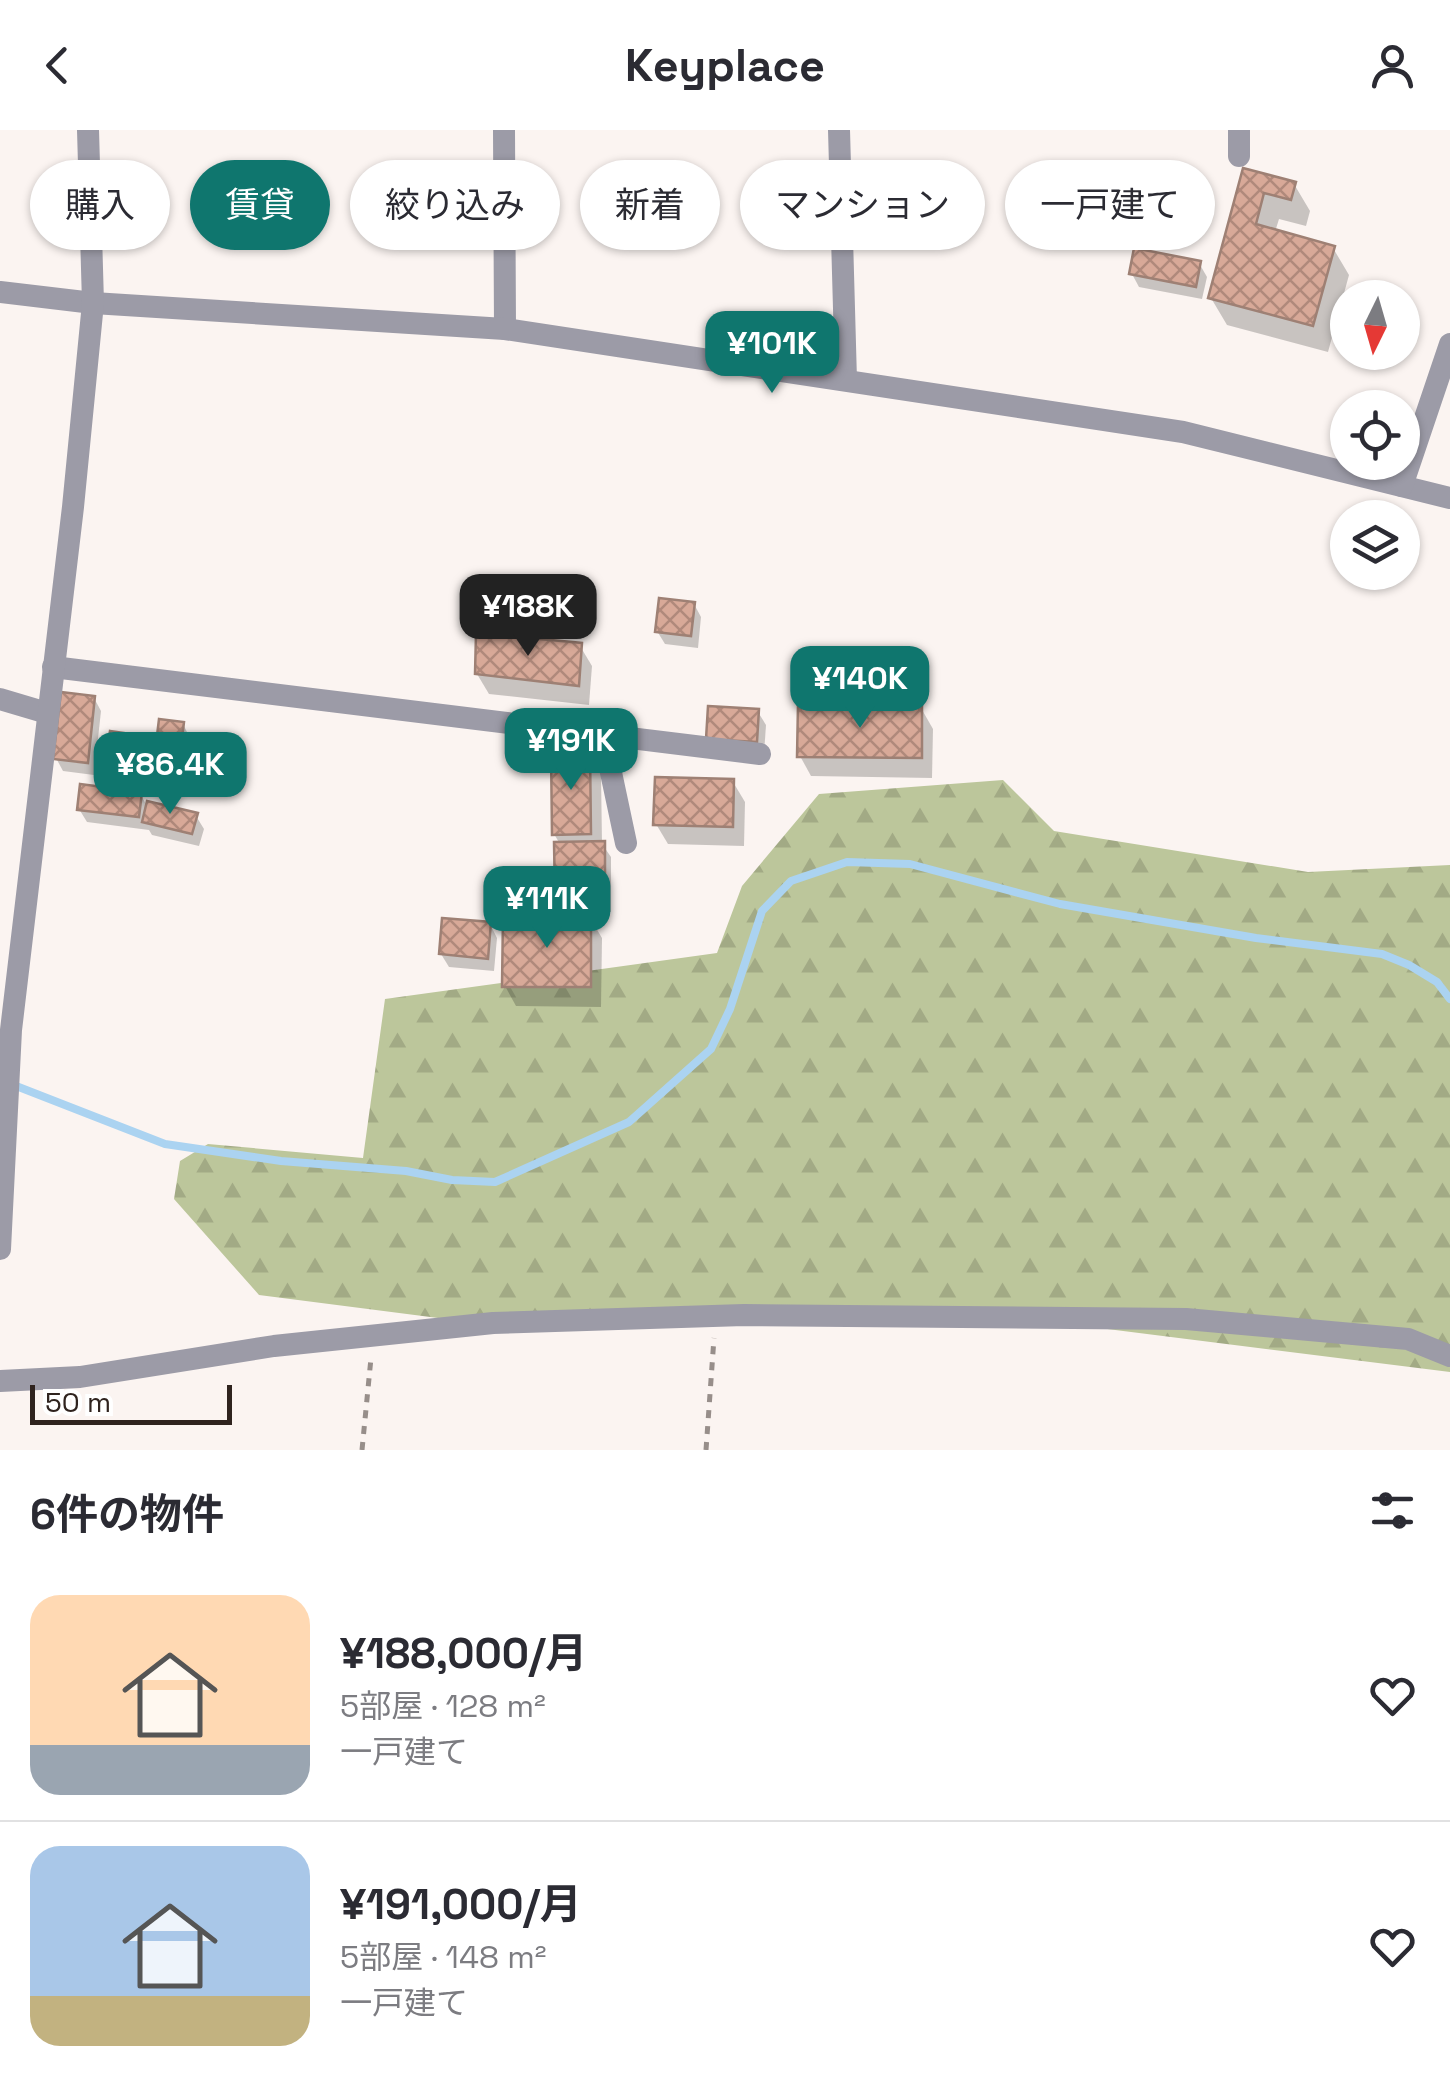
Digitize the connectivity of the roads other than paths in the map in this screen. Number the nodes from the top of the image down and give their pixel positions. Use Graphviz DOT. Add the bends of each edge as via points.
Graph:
graph roads {
  1 [pos="88,130"];
  2 [pos="504,130"];
  3 [pos="838,130"];
  4 [pos="1239,130"];
  5 [pos="1239,156"];
  6 [pos="0,292"];
  7 [pos="92,304"];
  8 [pos="504,329"];
  9 [pos="1450,344"];
  10 [pos="846,380"];
  11 [pos="1402,486"];
  12 [pos="1450,498"];
  13 [pos="53,668"];
  14 [pos="0,699"];
  15 [pos="48,713"];
  16 [pos="603,735"];
  17 [pos="760,754"];
  18 [pos="626,843"];
  19 [pos="0,1249"];
  20 [pos="1450,1356"];
  21 [pos="0,1381"];
  1 -- 7 [label="street"];
  2 -- 8 [label="street"];
  3 -- 10 [label="street"];
  4 -- 5 [label="street"];
  6 -- 7 [label="street"];
  7 -- 8 [label="street"];
  7 -- 13 [label="street"];
  8 -- 10 [label="street"];
  9 -- 11 [label="street"];
  10 -- 11 [label="street" via="1183,432"];
  11 -- 12 [label="street"];
  13 -- 15 [label="street"];
  13 -- 16 [label="street"];
  14 -- 15 [label="street"];
  15 -- 19 [label="street" via="11,1030"];
  16 -- 17 [label="street"];
  16 -- 18 [label="street"];
  20 -- 21 [label="street" via="1408,1339 1186,1318 744,1315 493,1323 274,1346 80,1377"];
}
